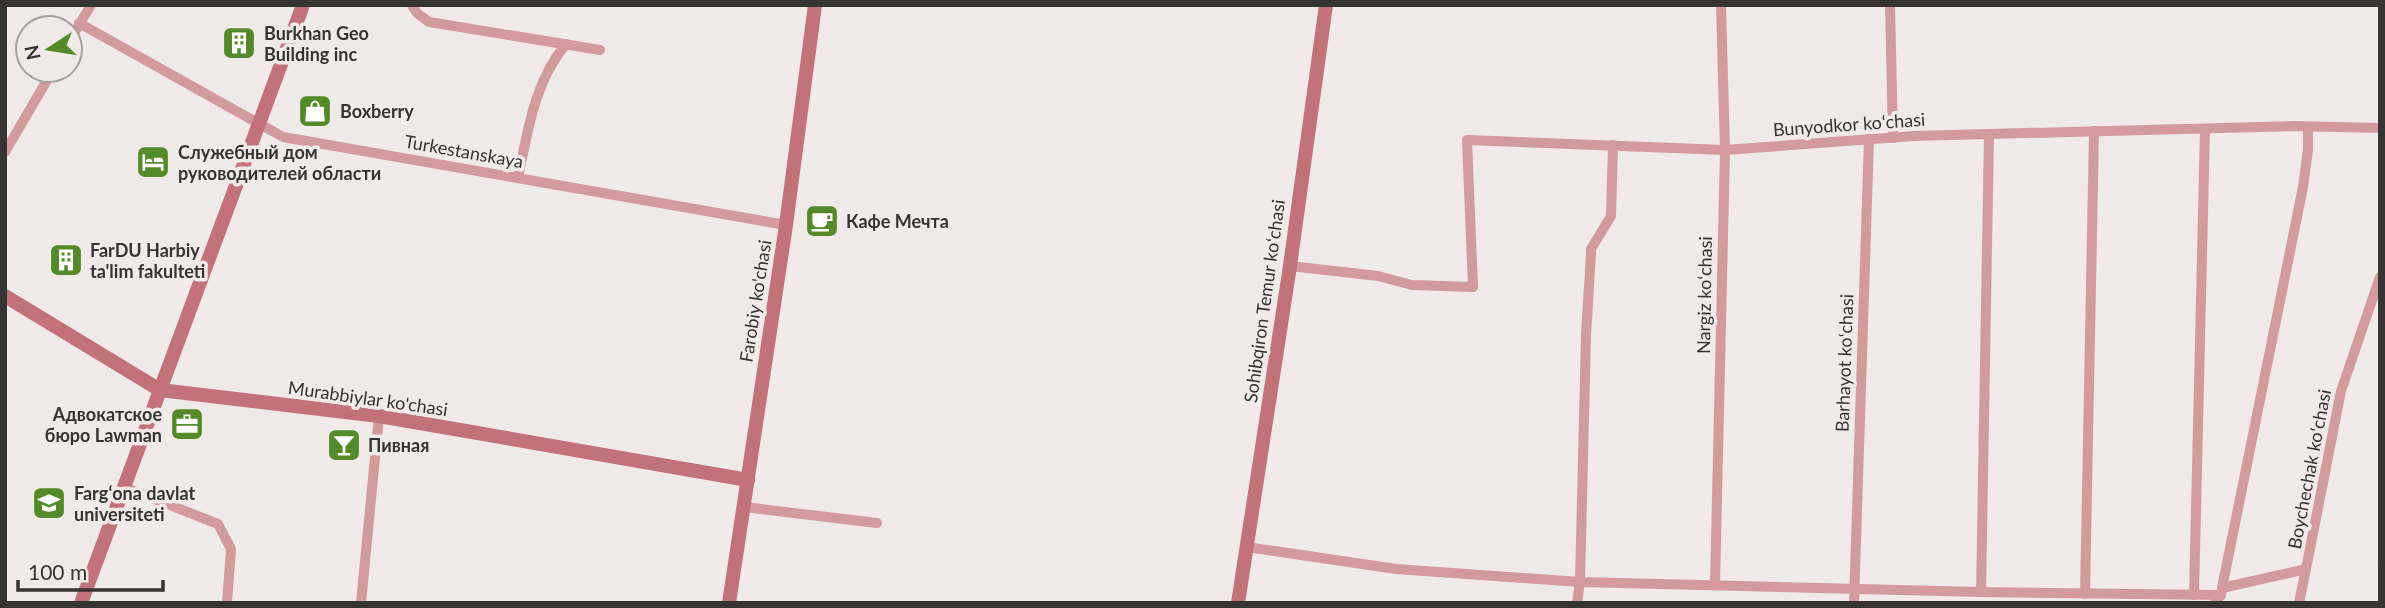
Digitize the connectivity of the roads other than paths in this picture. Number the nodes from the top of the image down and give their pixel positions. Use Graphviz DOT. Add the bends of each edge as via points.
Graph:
graph roads {
  1 [pos="303,5"];
  2 [pos="412,5"];
  3 [pos="815,5"];
  4 [pos="1326,5"];
  5 [pos="1721,5"];
  6 [pos="1889,5"];
  7 [pos="84,26"];
  8 [pos="566,44"];
  9 [pos="600,50"];
  10 [pos="44,84"];
  11 [pos="260,126"];
  12 [pos="2308,127"];
  13 [pos="2206,128"];
  14 [pos="2380,128"];
  15 [pos="2094,131"];
  16 [pos="1989,134"];
  17 [pos="1893,138"];
  18 [pos="1869,139"];
  19 [pos="1613,145"];
  20 [pos="1725,150"];
  21 [pos="5,152"];
  22 [pos="517,178"];
  23 [pos="786,225"];
  24 [pos="1290,266"];
  25 [pos="2380,277"];
  26 [pos="5,296"];
  27 [pos="160,390"];
  28 [pos="379,416"];
  29 [pos="748,480"];
  30 [pos="124,486"];
  31 [pos="744,507"];
  32 [pos="877,523"];
  33 [pos="1247,547"];
  34 [pos="2306,569"];
  35 [pos="1580,582"];
  36 [pos="1715,585"];
  37 [pos="1855,588"];
  38 [pos="1981,592"];
  39 [pos="2085,594"];
  40 [pos="2194,595"];
  41 [pos="2219,595"];
  42 [pos="81,603"];
  43 [pos="227,603"];
  44 [pos="361,603"];
  45 [pos="729,603"];
  46 [pos="1238,603"];
  47 [pos="1577,603"];
  48 [pos="1854,603"];
  49 [pos="2299,603"];
  1 -- 11 [label="street"];
  2 -- 8 [label="street" via="429,22"];
  3 -- 23 [label="street, Farobiy ko'chasi"];
  4 -- 24 [label="street, Sohibqiron Temur koʻchasi"];
  5 -- 20 [label="street, Nargiz koʻchasi"];
  6 -- 17 [label="street"];
  7 -- 11 [label="street, Turkestanskaya"];
  8 -- 9 [label="street"];
  8 -- 22 [label="street" via="537,94"];
  10 -- 21 [label="street"];
  11 -- 22 [label="street, Turkestanskaya" via="283,137"];
  11 -- 27 [label="street"];
  12 -- 13 [label="street, Bunyodkor koʻchasi"];
  12 -- 14 [label="street, Bunyodkor koʻchasi"];
  12 -- 41 [label="street" via="2303,187"];
  13 -- 15 [label="street, Bunyodkor koʻchasi"];
  13 -- 40 [label="street"];
  15 -- 16 [label="street, Bunyodkor koʻchasi"];
  15 -- 39 [label="street"];
  16 -- 17 [label="street, Bunyodkor koʻchasi"];
  16 -- 38 [label="street"];
  17 -- 18 [label="street, Bunyodkor koʻchasi"];
  18 -- 20 [label="street, Bunyodkor koʻchasi"];
  18 -- 37 [label="street, Barhayot koʻchasi"];
  19 -- 20 [label="street, Bunyodkor koʻchasi"];
  19 -- 24 [label="street, Bunyodkor koʻchasi" via="1467,139 1473,287 1412,285 1378,276"];
  19 -- 35 [label="street" via="1611,216 1591,249"];
  20 -- 36 [label="street, Nargiz koʻchasi"];
  22 -- 23 [label="street, Turkestanskaya"];
  23 -- 29 [label="street, Farobiy ko'chasi"];
  24 -- 33 [label="street, Sohibqiron Temur koʻchasi"];
  25 -- 34 [label="street, Boychechak koʻchasi" via="2341,391"];
  26 -- 27 [label="street, Murabbiylar ko'chasi"];
  27 -- 28 [label="street, Murabbiylar ko'chasi"];
  27 -- 30 [label="street"];
  28 -- 29 [label="street, Murabbiylar ko'chasi"];
  28 -- 44 [label="street"];
  29 -- 31 [label="street, Farobiy ko'chasi"];
  30 -- 42 [label="street"];
  30 -- 43 [label="street" via="218,524 231,549"];
  31 -- 32 [label="street"];
  31 -- 45 [label="street, Farobiy ko'chasi"];
  33 -- 35 [label="street, Boychechak koʻchasi" via="1396,569"];
  33 -- 46 [label="street, Sohibqiron Temur koʻchasi"];
  34 -- 41 [label="street, Boychechak koʻchasi"];
  34 -- 49 [label="street"];
  35 -- 36 [label="street, Boychechak koʻchasi"];
  35 -- 47 [label="street"];
  36 -- 37 [label="street, Boychechak koʻchasi"];
  37 -- 38 [label="street, Boychechak koʻchasi"];
  37 -- 48 [label="street, Barhayot koʻchasi"];
  38 -- 39 [label="street, Boychechak koʻchasi"];
  39 -- 40 [label="street, Boychechak koʻchasi"];
  40 -- 41 [label="street, Boychechak koʻchasi"];
}
